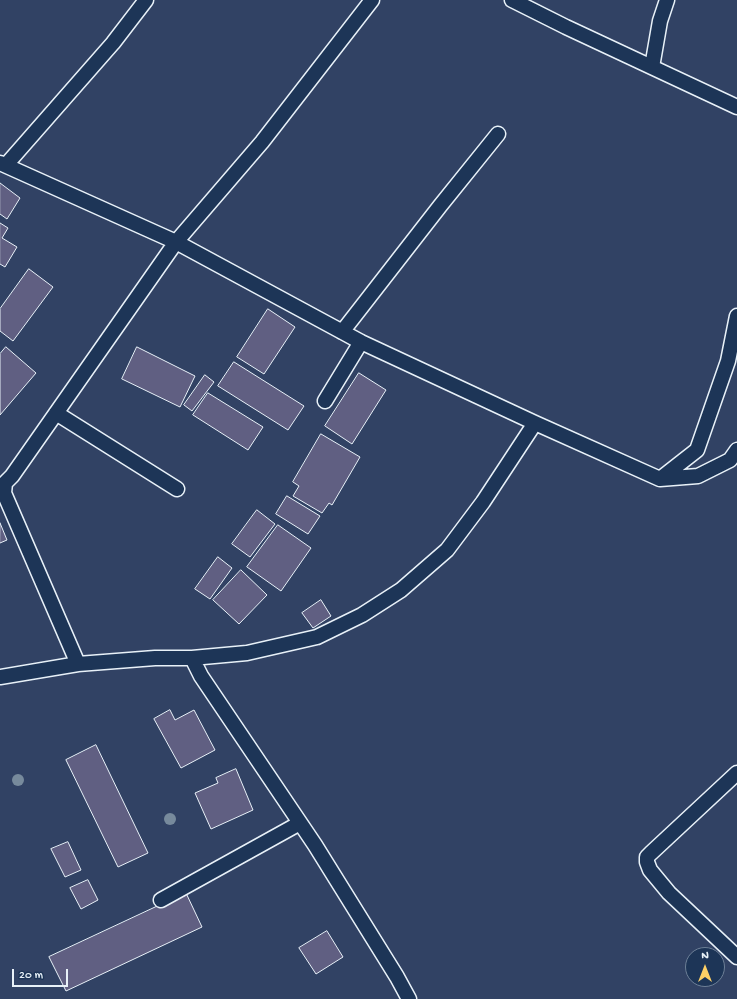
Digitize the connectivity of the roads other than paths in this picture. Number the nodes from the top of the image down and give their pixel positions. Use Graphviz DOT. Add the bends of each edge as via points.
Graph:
graph roads {
  1 [pos="146,0"];
  2 [pos="372,0"];
  3 [pos="512,0"];
  4 [pos="667,0"];
  5 [pos="652,67"];
  6 [pos="737,107"];
  7 [pos="498,134"];
  8 [pos="3,164"];
  9 [pos="176,242"];
  10 [pos="737,316"];
  11 [pos="342,332"];
  12 [pos="361,342"];
  13 [pos="325,401"];
  14 [pos="56,413"];
  15 [pos="535,423"];
  16 [pos="737,450"];
  17 [pos="660,479"];
  18 [pos="177,489"];
  19 [pos="192,658"];
  20 [pos="78,664"];
  21 [pos="0,677"];
  22 [pos="737,773"];
  23 [pos="300,823"];
  24 [pos="161,900"];
  25 [pos="737,957"];
  26 [pos="410,999"];
  1 -- 8 [label="street" via="113,43"];
  2 -- 9 [label="street" via="262,142"];
  3 -- 5 [label="street"];
  4 -- 5 [label="street" via="660,21"];
  5 -- 6 [label="street"];
  7 -- 11 [label="street"];
  8 -- 9 [label="street"];
  9 -- 11 [label="street"];
  9 -- 14 [label="street"];
  10 -- 17 [label="street" via="728,361 697,450"];
  11 -- 12 [label="street"];
  12 -- 13 [label="street"];
  12 -- 15 [label="street"];
  14 -- 18 [label="street"];
  14 -- 20 [label="street" via="5,483 4,493"];
  15 -- 17 [label="street"];
  15 -- 19 [label="street" via="483,502 447,550 401,590 318,637 247,653"];
  16 -- 17 [label="street" via="730,460 698,476"];
  19 -- 20 [label="street"];
  19 -- 23 [label="street" via="201,676"];
  20 -- 21 [label="street"];
  22 -- 25 [label="street" via="651,853 647,862 650,870 669,893"];
  23 -- 24 [label="street"];
  23 -- 26 [label="street"];
}
